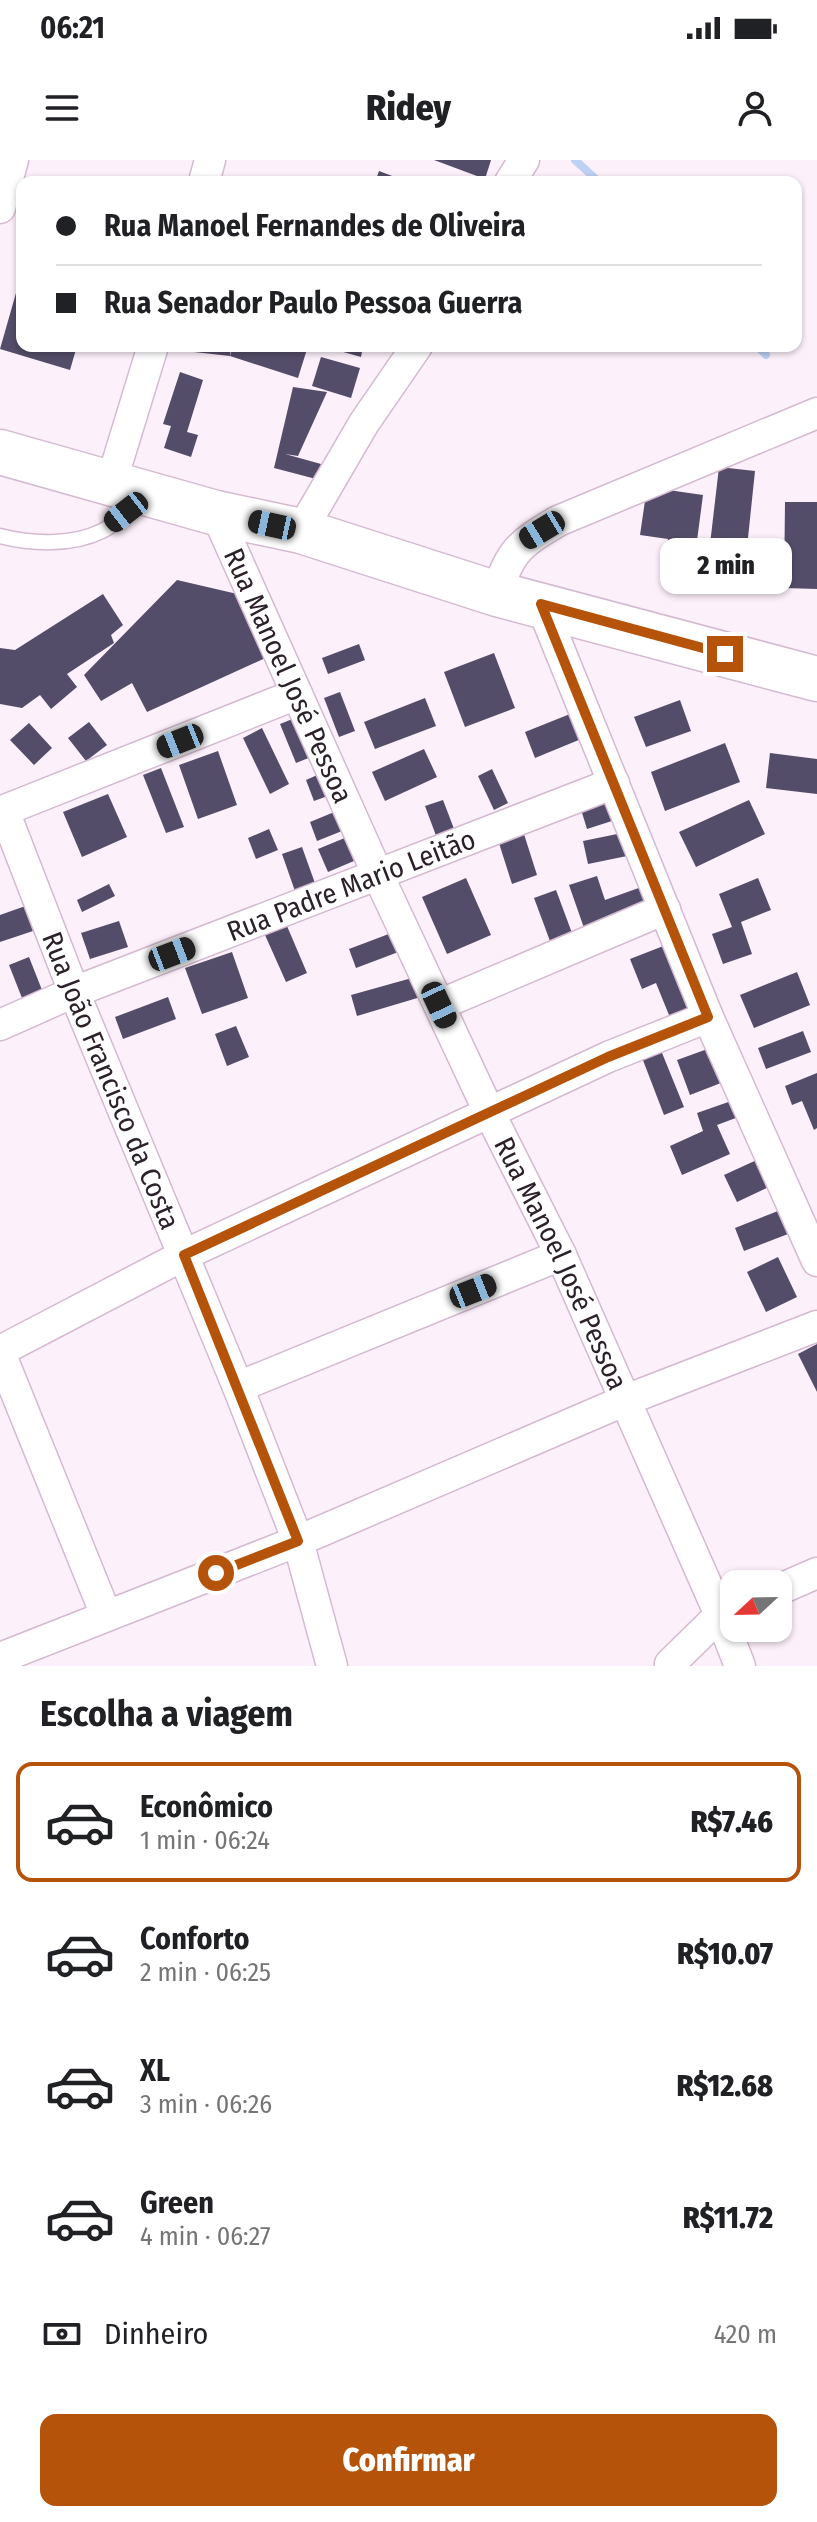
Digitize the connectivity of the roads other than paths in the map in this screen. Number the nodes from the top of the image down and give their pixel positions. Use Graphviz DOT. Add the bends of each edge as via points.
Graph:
graph roads {
  1 [pos="13,160"];
  2 [pos="0,208"];
  3 [pos="152,352"];
  4 [pos="413,352"];
  5 [pos="817,413"];
  6 [pos="0,452"];
  7 [pos="130,488"];
  8 [pos="216,513"];
  9 [pos="301,531"];
  10 [pos="0,536"];
  11 [pos="497,594"];
  12 [pos="541,604"];
  13 [pos="817,679"];
  14 [pos="297,694"];
  15 [pos="614,783"];
  16 [pos="2,811"];
  17 [pos="378,875"];
  18 [pos="665,909"];
  19 [pos="74,992"];
  20 [pos="439,1005"];
  21 [pos="708,1017"];
  22 [pos="0,1025"];
  23 [pos="489,1112"];
  24 [pos="184,1255"];
  25 [pos="561,1255"];
  26 [pos="817,1261"];
  27 [pos="817,1326"];
  28 [pos="0,1352"];
  29 [pos="238,1387"];
  30 [pos="626,1400"];
  31 [pos="298,1541"];
  32 [pos="817,1573"];
  33 [pos="792,1584"];
  34 [pos="720,1597"];
  35 [pos="106,1615"];
  36 [pos="720,1619"];
  37 [pos="734,1642"];
  38 [pos="0,1658"];
  39 [pos="674,1665"];
  40 [pos="332,1666"];
  41 [pos="740,1666"];
  1 -- 2 [label="street"];
  3 -- 7 [label="street"];
  4 -- 9 [label="street"];
  5 -- 11 [label="street" via="558,521 519,548 505,565"];
  6 -- 7 [label="main road"];
  7 -- 8 [label="main road"];
  7 -- 10 [label="lane" via="102,531 78,540"];
  8 -- 9 [label="main road"];
  8 -- 14 [label="street, Rua Manoel José Pessoa"];
  9 -- 11 [label="main road"];
  11 -- 12 [label="main road"];
  12 -- 13 [label="main road"];
  12 -- 15 [label="street"];
  14 -- 16 [label="street"];
  14 -- 17 [label="street, Rua Manoel José Pessoa"];
  15 -- 17 [label="street, Rua Padre Mario Leitão"];
  15 -- 18 [label="street"];
  16 -- 19 [label="street, Rua João Francisco da Costa"];
  17 -- 19 [label="street, Rua Padre Mario Leitão"];
  17 -- 20 [label="street, Rua Manoel José Pessoa"];
  18 -- 20 [label="street"];
  18 -- 21 [label="street"];
  19 -- 22 [label="street, Rua Padre Mario Leitão"];
  19 -- 24 [label="street, Rua João Francisco da Costa"];
  20 -- 23 [label="street, Rua Manoel José Pessoa"];
  21 -- 23 [label="street"];
  21 -- 26 [label="street"];
  23 -- 24 [label="street"];
  23 -- 25 [label="street, Rua Manoel José Pessoa"];
  24 -- 28 [label="street"];
  24 -- 29 [label="street, Rua João Francisco da Costa"];
  25 -- 29 [label="street"];
  25 -- 30 [label="street, Rua Manoel José Pessoa"];
  27 -- 30 [label="street"];
  28 -- 35 [label="street"];
  29 -- 31 [label="street, Rua João Francisco da Costa"];
  30 -- 31 [label="street"];
  30 -- 34 [label="street, Rua Manoel José Pessoa"];
  31 -- 35 [label="street"];
  31 -- 40 [label="street, Rua João Francisco da Costa"];
  32 -- 33 [label="street"];
  35 -- 38 [label="street"];
  36 -- 39 [label="street"];
  37 -- 41 [label="street, Rua Manoel José Pessoa"];
}
